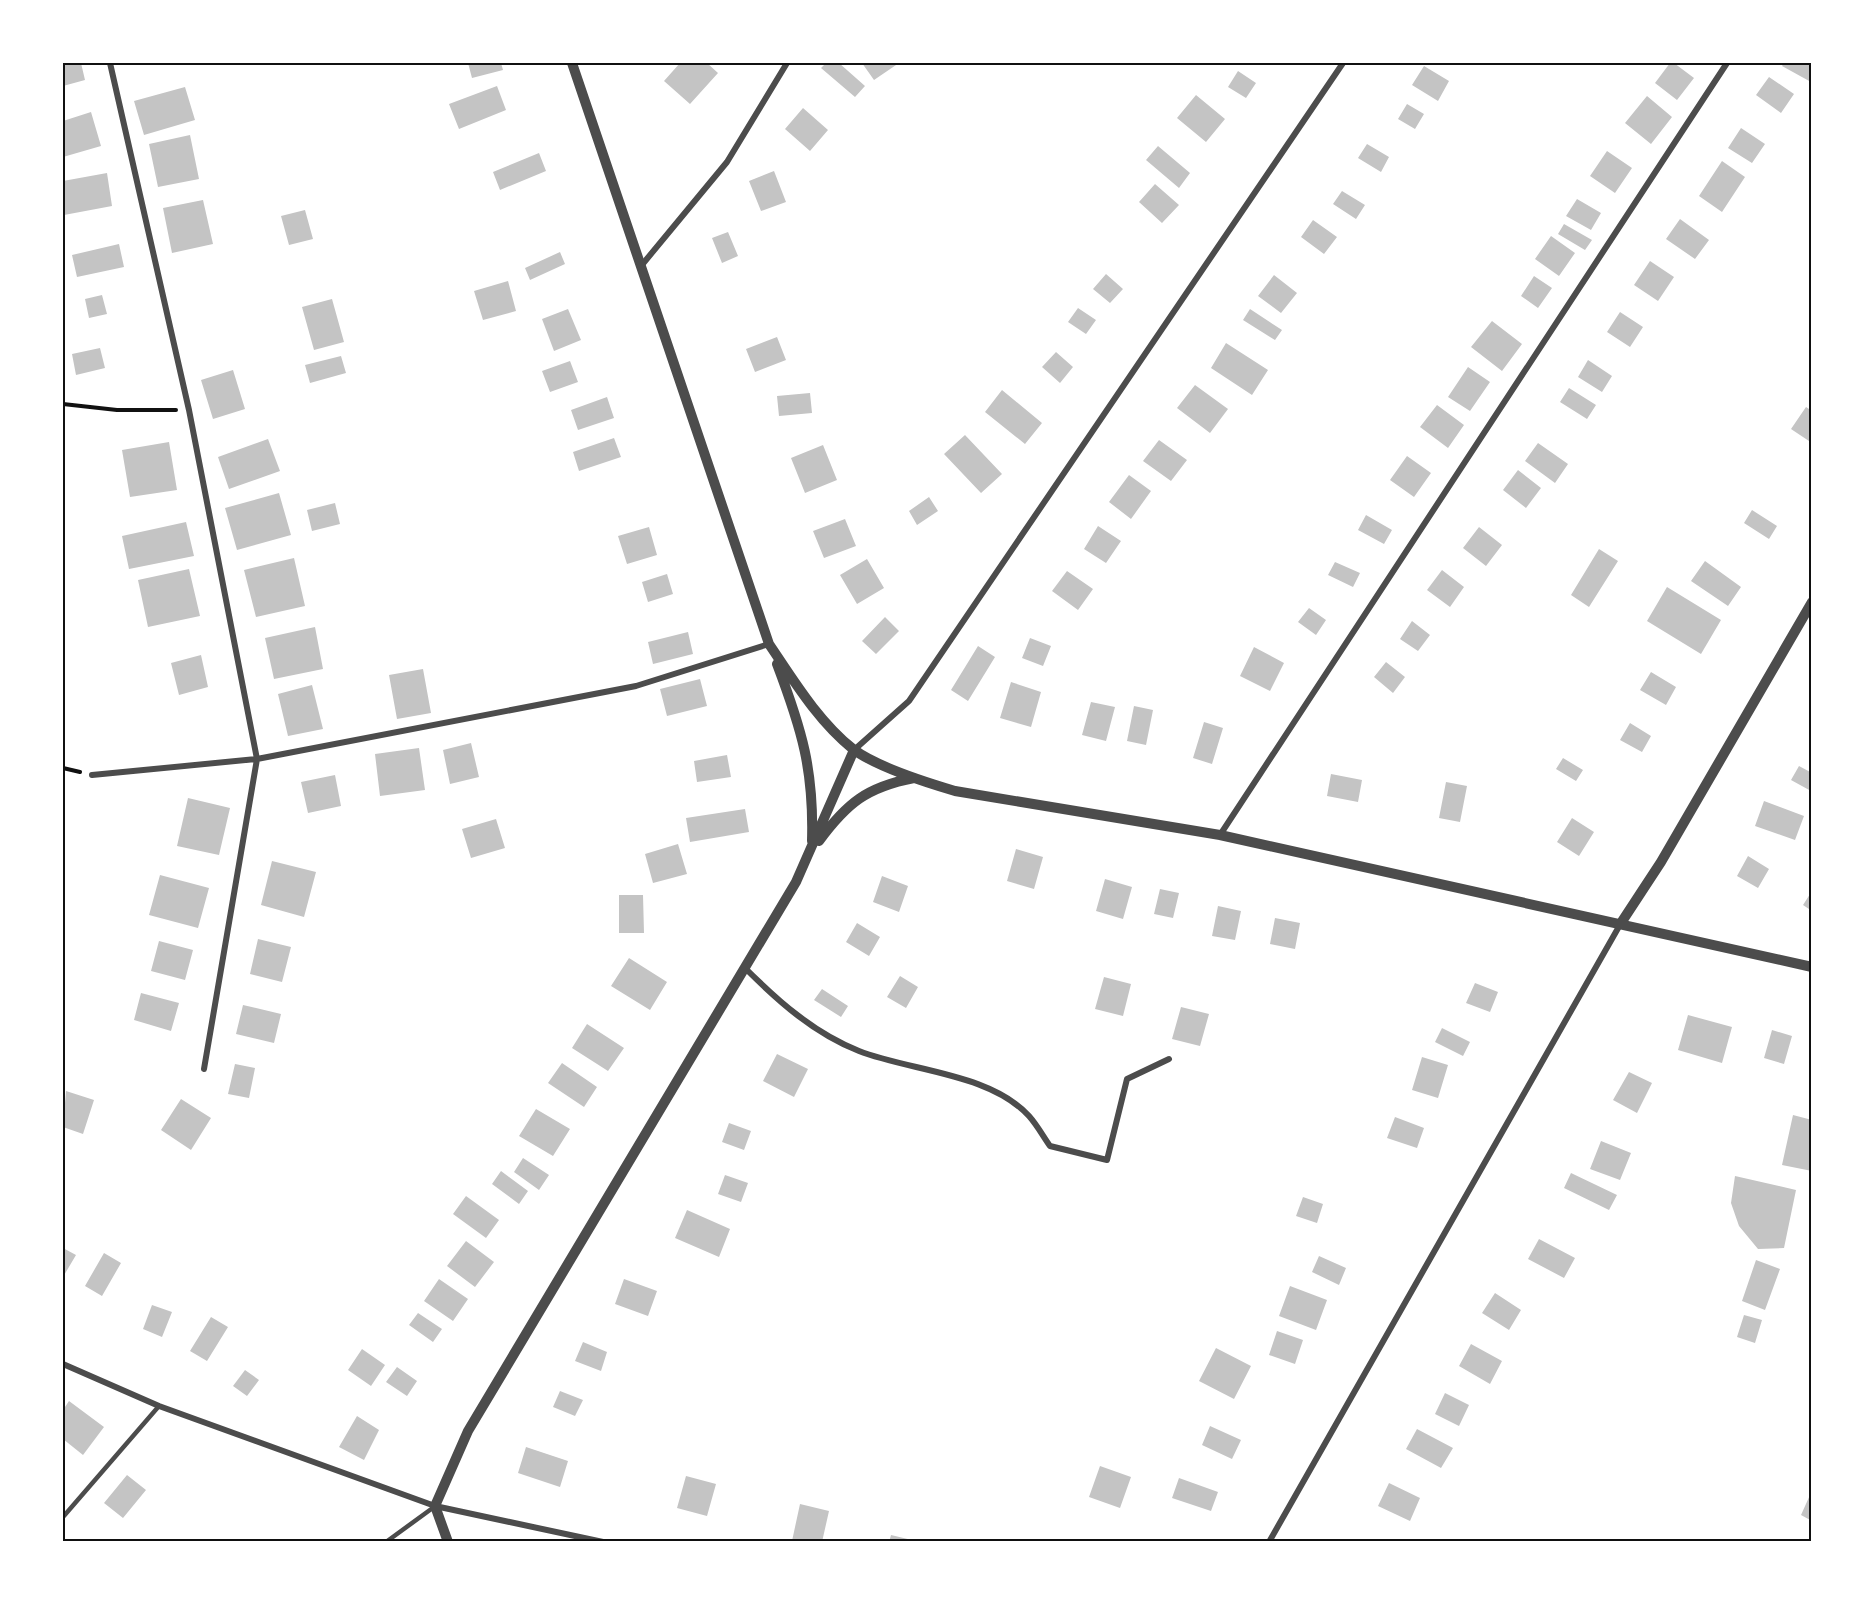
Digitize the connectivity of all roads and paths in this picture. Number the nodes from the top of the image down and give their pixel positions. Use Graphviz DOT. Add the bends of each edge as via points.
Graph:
graph roads {
  1 [pos="110,63"];
  2 [pos="572,63"];
  3 [pos="787,63"];
  4 [pos="1343,63"];
  5 [pos="1727,63"];
  6 [pos="641,266"];
  7 [pos="63,404"];
  8 [pos="189,410"];
  9 [pos="1812,602"];
  10 [pos="770,644"];
  11 [pos="854,750"];
  12 [pos="257,759"];
  13 [pos="92,775"];
  14 [pos="914,778"];
  15 [pos="1220,836"];
  16 [pos="812,851"];
  17 [pos="1621,923"];
  18 [pos="745,968"];
  19 [pos="1812,968"];
  20 [pos="1169,1059"];
  21 [pos="204,1069"];
  22 [pos="63,1364"];
  23 [pos="159,1406"];
  24 [pos="435,1506"];
  25 [pos="63,1516"];
  26 [pos="386,1542"];
  27 [pos="448,1542"];
  28 [pos="603,1542"];
  29 [pos="1269,1542"];
  1 -- 8 [label="street"];
  2 -- 6 [label="street"];
  3 -- 6 [label="street" via="727,162"];
  4 -- 11 [label="street" via="909,702"];
  5 -- 15 [label="street"];
  6 -- 10 [label="street"];
  7 -- 8 [label="path" via="117,410"];
  8 -- 12 [label="street"];
  9 -- 17 [label="street" via="1661,862"];
  10 -- 11 [label="street" via="805,698"];
  10 -- 12 [label="street" via="636,686"];
  10 -- 16 [label="street" via="806,749 813,796"];
  11 -- 14 [label="street"];
  11 -- 16 [label="street"];
  12 -- 13 [label="street"];
  12 -- 21 [label="street"];
  14 -- 15 [label="street" via="955,791"];
  14 -- 16 [label="street" via="887,783 861,796 839,814"];
  15 -- 17 [label="street"];
  16 -- 18 [label="street"];
  17 -- 19 [label="street"];
  17 -- 29 [label="street"];
  18 -- 20 [label="street" via="781,1004 821,1032 860,1052 939,1071 1003,1096 1029,1115 1050,1146 1107,1160 1127,1079"];
  18 -- 24 [label="street" via="468,1431"];
  22 -- 23 [label="street"];
  23 -- 24 [label="street"];
  23 -- 25 [label="lane"];
  24 -- 26 [label="lane"];
  24 -- 27 [label="street"];
  24 -- 28 [label="street"];
}
